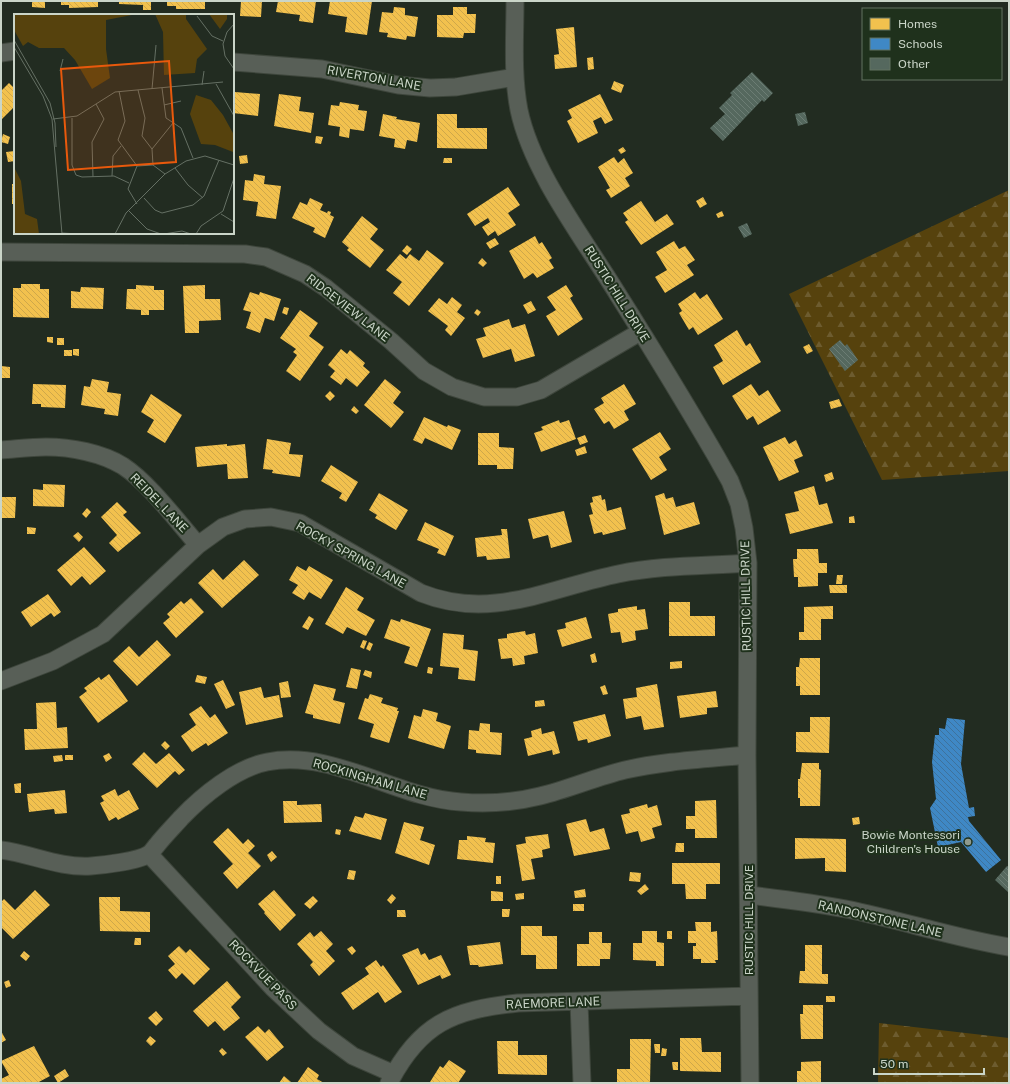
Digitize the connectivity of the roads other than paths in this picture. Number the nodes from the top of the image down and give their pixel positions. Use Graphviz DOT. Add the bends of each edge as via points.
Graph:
graph roads {
  1 [pos="515,1"];
  2 [pos="14,51"];
  3 [pos="1,53"];
  4 [pos="234,62"];
  5 [pos="515,77"];
  6 [pos="1,252"];
  7 [pos="640,332"];
  8 [pos="1,450"];
  9 [pos="198,545"];
  10 [pos="748,563"];
  11 [pos="1,681"];
  12 [pos="747,755"];
  13 [pos="1,850"];
  14 [pos="149,854"];
  15 [pos="750,895"];
  16 [pos="1009,947"];
  17 [pos="749,996"];
  18 [pos="579,1002"];
  19 [pos="392,1079"];
  20 [pos="582,1083"];
  21 [pos="750,1083"];
  1 -- 5 [label="street, RUSTIC HILL DRIVE"];
  2 -- 3 [label="street"];
  4 -- 5 [label="street, RIVERTON LANE" via="322,69 430,88 456,87"];
  5 -- 7 [label="street, RUSTIC HILL DRIVE" via="520,110 540,164 559,202"];
  6 -- 7 [label="street, RIDGEVIEW LANE" via="245,254 266,257 304,274 326,288 433,378 484,397 517,397 540,390"];
  7 -- 10 [label="street, RUSTIC HILL DRIVE" via="730,481 743,522"];
  8 -- 9 [label="street, REIDEL LANE" via="48,447 75,450 104,457 123,466 146,485"];
  9 -- 10 [label="street, ROCKY SPRING LANE" via="223,527 245,519 271,517 289,520 322,535 421,594 442,601 476,603 525,600 619,574"];
  9 -- 11 [label="street, ROCKY SPRING LANE" via="102,634 53,661"];
  10 -- 12 [label="street, RUSTIC HILL DRIVE"];
  12 -- 14 [label="street, ROCKINGHAM LANE" via="652,765 539,796 510,801 461,802 401,788 321,764 284,760 265,762 220,784 181,818"];
  12 -- 15 [label="street, RUSTIC HILL DRIVE"];
  13 -- 14 [label="street" via="22,852 51,863 90,866 120,863"];
  14 -- 19 [label="street, ROCKVUE PASS" via="273,988 319,1032"];
  15 -- 16 [label="street, RANDONSTONE LANE" via="848,910"];
  15 -- 17 [label="street, RUSTIC HILL DRIVE"];
  17 -- 18 [label="street, RAEMORE LANE"];
  17 -- 21 [label="street, RUSTIC HILL DRIVE"];
  18 -- 19 [label="street, RAEMORE LANE" via="490,1006 452,1017 417,1041"];
  18 -- 20 [label="street"];
}
